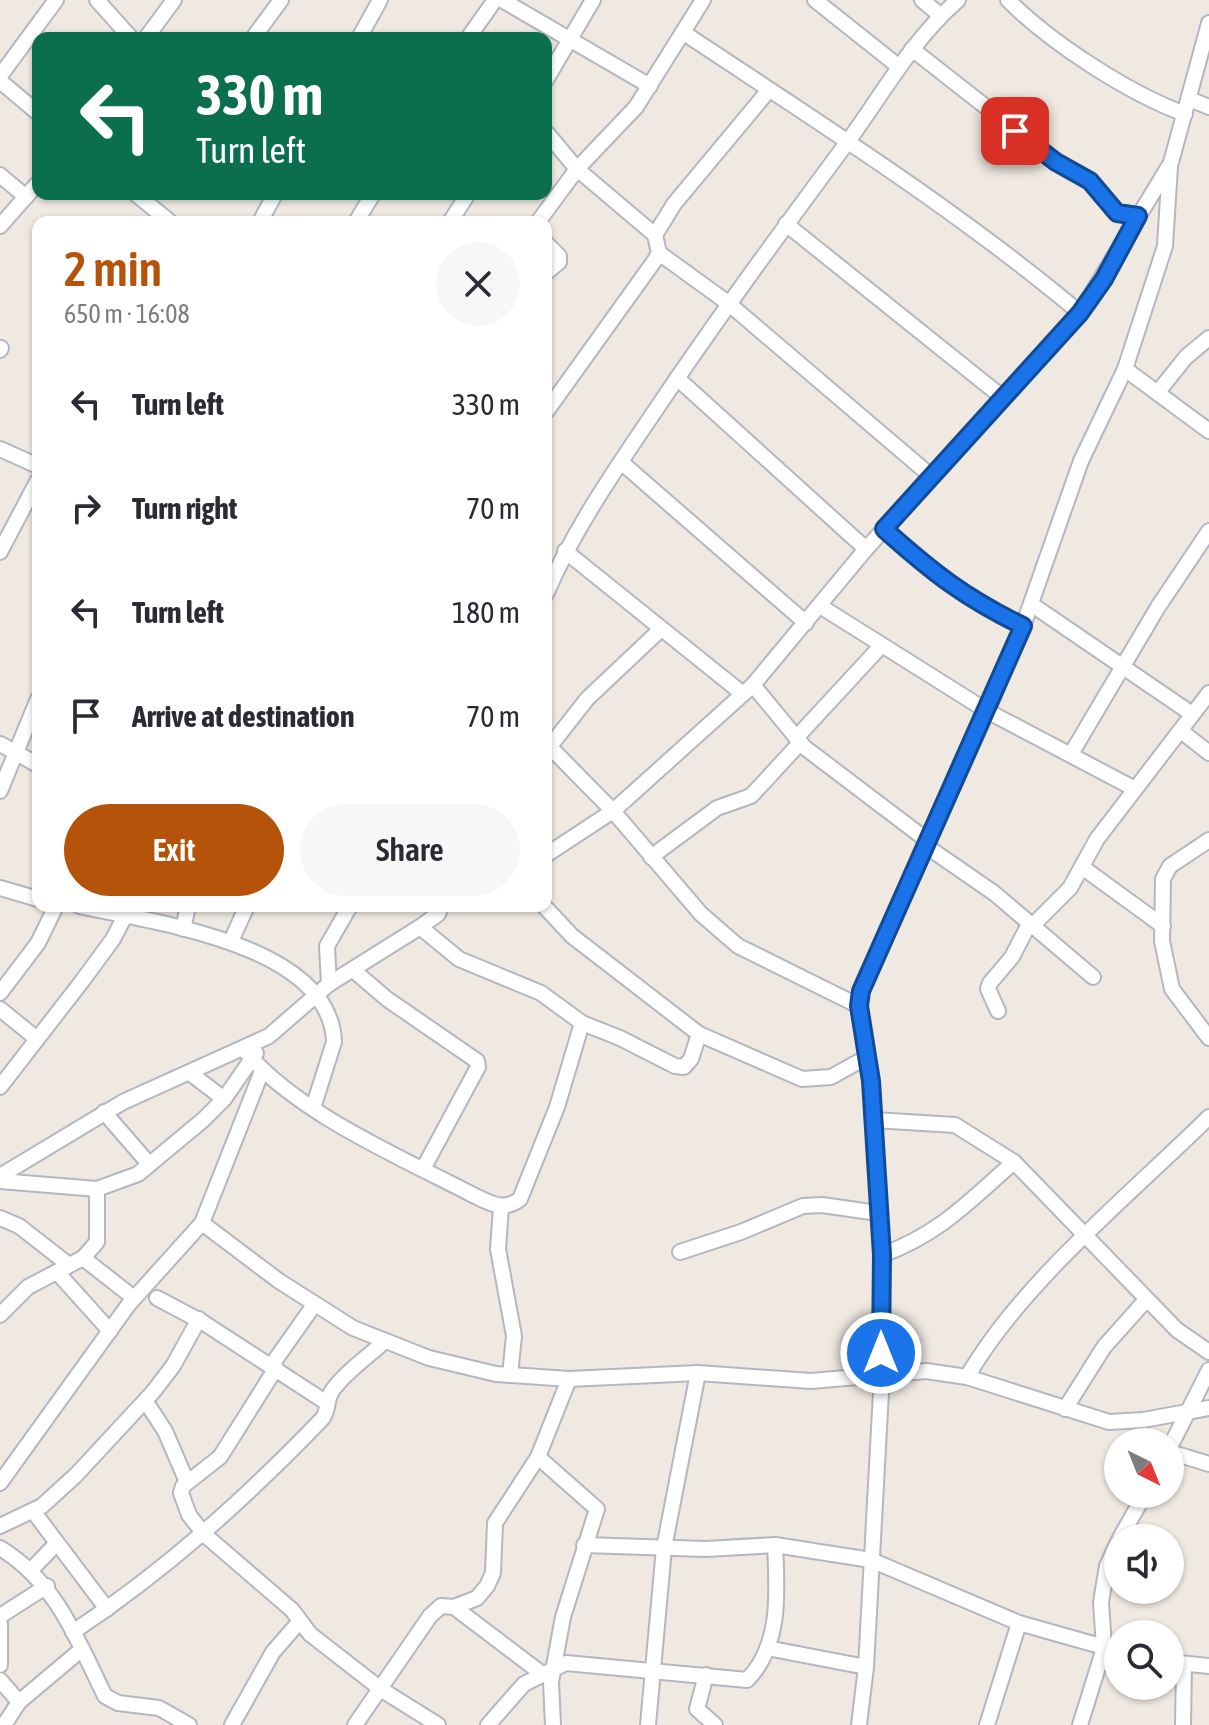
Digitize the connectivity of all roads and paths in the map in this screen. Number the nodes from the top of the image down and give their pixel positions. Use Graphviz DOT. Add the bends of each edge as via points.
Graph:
graph roads {
  1 [pos="56,0"];
  2 [pos="97,0"];
  3 [pos="174,0"];
  4 [pos="281,0"];
  5 [pos="380,0"];
  6 [pos="495,0"];
  7 [pos="502,0"];
  8 [pos="593,0"];
  9 [pos="703,0"];
  10 [pos="815,0"];
  11 [pos="922,0"];
  12 [pos="958,0"];
  13 [pos="1008,0"];
  14 [pos="940,15"];
  15 [pos="1209,23"];
  16 [pos="33,32"];
  17 [pos="126,32"];
  18 [pos="150,32"];
  19 [pos="257,32"];
  20 [pos="362,32"];
  21 [pos="472,32"];
  22 [pos="32,33"];
  23 [pos="684,33"];
  24 [pos="569,39"];
  25 [pos="912,49"];
  26 [pos="898,66"];
  27 [pos="552,69"];
  28 [pos="0,78"];
  29 [pos="650,86"];
  30 [pos="769,90"];
  31 [pos="1189,99"];
  32 [pos="32,107"];
  33 [pos="1209,107"];
  34 [pos="1185,114"];
  35 [pos="552,139"];
  36 [pos="848,141"];
  37 [pos="1170,166"];
  38 [pos="577,169"];
  39 [pos="0,175"];
  40 [pos="32,190"];
  41 [pos="26,197"];
  42 [pos="145,200"];
  43 [pos="163,216"];
  44 [pos="542,216"];
  45 [pos="1138,216"];
  46 [pos="786,224"];
  47 [pos="0,226"];
  48 [pos="655,235"];
  49 [pos="552,249"];
  50 [pos="659,253"];
  51 [pos="552,268"];
  52 [pos="728,303"];
  53 [pos="1080,313"];
  54 [pos="1209,338"];
  55 [pos="1125,369"];
  56 [pos="677,378"];
  57 [pos="1158,392"];
  58 [pos="552,397"];
  59 [pos="1002,397"];
  60 [pos="1209,431"];
  61 [pos="0,449"];
  62 [pos="621,462"];
  63 [pos="32,463"];
  64 [pos="931,476"];
  65 [pos="32,491"];
  66 [pos="884,529"];
  67 [pos="1209,531"];
  68 [pos="866,549"];
  69 [pos="565,551"];
  70 [pos="0,552"];
  71 [pos="552,580"];
  72 [pos="1031,604"];
  73 [pos="820,606"];
  74 [pos="806,623"];
  75 [pos="1023,626"];
  76 [pos="660,630"];
  77 [pos="881,646"];
  78 [pos="1124,666"];
  79 [pos="748,689"];
  80 [pos="1209,693"];
  81 [pos="987,711"];
  82 [pos="32,713"];
  83 [pos="1192,714"];
  84 [pos="1181,731"];
  85 [pos="552,739"];
  86 [pos="798,741"];
  87 [pos="0,744"];
  88 [pos="552,748"];
  89 [pos="16,752"];
  90 [pos="1209,753"];
  91 [pos="1071,754"];
  92 [pos="32,761"];
  93 [pos="1135,789"];
  94 [pos="0,791"];
  95 [pos="613,811"];
  96 [pos="1209,840"];
  97 [pos="927,844"];
  98 [pos="552,851"];
  99 [pos="651,857"];
  100 [pos="1082,867"];
  101 [pos="0,888"];
  102 [pos="32,897"];
  103 [pos="53,912"];
  104 [pos="107,912"];
  105 [pos="187,912"];
  106 [pos="244,912"];
  107 [pos="347,912"];
  108 [pos="437,912"];
  109 [pos="550,912"];
  110 [pos="125,916"];
  111 [pos="1030,925"];
  112 [pos="1163,926"];
  113 [pos="420,927"];
  114 [pos="183,929"];
  115 [pos="231,941"];
  116 [pos="353,970"];
  117 [pos="1093,977"];
  118 [pos="329,984"];
  119 [pos="0,993"];
  120 [pos="317,993"];
  121 [pos="859,1006"];
  122 [pos="0,1009"];
  123 [pos="998,1011"];
  124 [pos="582,1023"];
  125 [pos="699,1034"];
  126 [pos="1209,1038"];
  127 [pos="37,1039"];
  128 [pos="867,1057"];
  129 [pos="252,1060"];
  130 [pos="190,1073"];
  131 [pos="0,1087"];
  132 [pos="224,1099"];
  133 [pos="313,1108"];
  134 [pos="104,1112"];
  135 [pos="1209,1117"];
  136 [pos="874,1120"];
  137 [pos="1014,1162"];
  138 [pos="149,1164"];
  139 [pos="423,1169"];
  140 [pos="0,1178"];
  141 [pos="97,1189"];
  142 [pos="501,1207"];
  143 [pos="878,1213"];
  144 [pos="0,1218"];
  145 [pos="202,1223"];
  146 [pos="1085,1237"];
  147 [pos="680,1252"];
  148 [pos="882,1255"];
  149 [pos="83,1258"];
  150 [pos="63,1268"];
  151 [pos="134,1298"];
  152 [pos="157,1298"];
  153 [pos="1146,1300"];
  154 [pos="314,1305"];
  155 [pos="0,1315"];
  156 [pos="199,1319"];
  157 [pos="110,1331"];
  158 [pos="385,1341"];
  159 [pos="1209,1352"];
  160 [pos="274,1367"];
  161 [pos="1209,1370"];
  162 [pos="698,1373"];
  163 [pos="882,1374"];
  164 [pos="510,1375"];
  165 [pos="967,1377"];
  166 [pos="569,1379"];
  167 [pos="146,1402"];
  168 [pos="327,1403"];
  169 [pos="1209,1408"];
  170 [pos="1065,1409"];
  171 [pos="1186,1412"];
  172 [pos="1179,1428"];
  173 [pos="1184,1454"];
  174 [pos="538,1457"];
  175 [pos="1209,1464"];
  176 [pos="187,1482"];
  177 [pos="0,1483"];
  178 [pos="33,1511"];
  179 [pos="0,1526"];
  180 [pos="205,1535"];
  181 [pos="56,1544"];
  182 [pos="584,1545"];
  183 [pos="775,1545"];
  184 [pos="0,1548"];
  185 [pos="664,1548"];
  186 [pos="871,1560"];
  187 [pos="31,1570"];
  188 [pos="1104,1584"];
  189 [pos="47,1586"];
  190 [pos="454,1607"];
  191 [pos="107,1609"];
  192 [pos="0,1616"];
  193 [pos="1105,1620"];
  194 [pos="300,1621"];
  195 [pos="1019,1623"];
  196 [pos="0,1624"];
  197 [pos="73,1632"];
  198 [pos="767,1648"];
  199 [pos="1104,1648"];
  200 [pos="82,1649"];
  201 [pos="1184,1664"];
  202 [pos="0,1665"];
  203 [pos="1209,1666"];
  204 [pos="866,1667"];
  205 [pos="1104,1667"];
  206 [pos="548,1669"];
  207 [pos="652,1671"];
  208 [pos="706,1675"];
  209 [pos="0,1680"];
  210 [pos="382,1690"];
  211 [pos="1181,1700"];
  212 [pos="19,1702"];
  213 [pos="4,1725"];
  214 [pos="189,1725"];
  215 [pos="232,1725"];
  216 [pos="355,1725"];
  217 [pos="438,1725"];
  218 [pos="488,1725"];
  219 [pos="553,1725"];
  220 [pos="648,1725"];
  221 [pos="715,1725"];
  222 [pos="859,1725"];
  223 [pos="987,1725"];
  224 [pos="1080,1725"];
  225 [pos="1183,1725"];
  1 -- 16 [label="street"];
  2 -- 17 [label="street"];
  3 -- 18 [label="street"];
  4 -- 19 [label="street"];
  5 -- 20 [label="street"];
  6 -- 21 [label="street"];
  7 -- 24 [label="street"];
  8 -- 24 [label="street"];
  9 -- 23 [label="street"];
  10 -- 26 [label="street"];
  11 -- 14 [label="street"];
  12 -- 14 [label="street"];
  13 -- 34 [label="street" via="1112,78 1145,99"];
  14 -- 25 [label="street"];
  15 -- 31 [label="street"];
  22 -- 28 [label="street"];
  23 -- 29 [label="street"];
  23 -- 30 [label="street"];
  24 -- 27 [label="street"];
  24 -- 29 [label="street"];
  25 -- 26 [label="street"];
  25 -- 45 [label="street" via="1056,162 1090,181 1117,213"];
  26 -- 36 [label="street"];
  28 -- 32 [label="street"];
  29 -- 38 [label="street"];
  30 -- 36 [label="street"];
  30 -- 48 [label="street" via="674,204"];
  31 -- 33 [label="street"];
  31 -- 34 [label="street"];
  34 -- 37 [label="street"];
  35 -- 38 [label="street"];
  36 -- 46 [label="street"];
  36 -- 53 [label="street"];
  37 -- 45 [label="street"];
  37 -- 55 [label="street" via="1165,246"];
  38 -- 44 [label="street"];
  38 -- 48 [label="street"];
  39 -- 41 [label="street"];
  40 -- 41 [label="street"];
  41 -- 47 [label="street"];
  42 -- 43 [label="street"];
  45 -- 53 [label="street"];
  46 -- 52 [label="street"];
  46 -- 59 [label="street"];
  48 -- 50 [label="street"];
  49 -- 51 [label="street" via="559,256"];
  50 -- 52 [label="street"];
  50 -- 58 [label="street"];
  52 -- 56 [label="street"];
  52 -- 64 [label="street"];
  53 -- 59 [label="street"];
  54 -- 57 [label="street"];
  55 -- 57 [label="street"];
  55 -- 72 [label="street" via="1081,461"];
  56 -- 62 [label="street"];
  56 -- 68 [label="street"];
  57 -- 60 [label="street"];
  59 -- 64 [label="street"];
  61 -- 63 [label="street"];
  62 -- 69 [label="street"];
  62 -- 74 [label="street"];
  64 -- 66 [label="street"];
  65 -- 70 [label="street"];
  66 -- 68 [label="street"];
  66 -- 75 [label="street" via="943,582"];
  67 -- 78 [label="street"];
  68 -- 73 [label="street"];
  69 -- 71 [label="street"];
  69 -- 76 [label="street"];
  72 -- 75 [label="street"];
  72 -- 78 [label="street"];
  73 -- 74 [label="street"];
  73 -- 77 [label="street"];
  74 -- 79 [label="street"];
  75 -- 81 [label="street"];
  76 -- 79 [label="street"];
  76 -- 85 [label="street"];
  77 -- 81 [label="street"];
  77 -- 86 [label="street"];
  78 -- 83 [label="street"];
  78 -- 91 [label="street"];
  79 -- 86 [label="street"];
  79 -- 95 [label="street"];
  80 -- 83 [label="street"];
  81 -- 91 [label="street"];
  81 -- 97 [label="street"];
  82 -- 89 [label="street"];
  83 -- 84 [label="street"];
  84 -- 90 [label="street"];
  84 -- 93 [label="street"];
  86 -- 97 [label="street"];
  86 -- 99 [label="street" via="751,796 717,808"];
  87 -- 89 [label="street"];
  88 -- 95 [label="street"];
  89 -- 92 [label="street"];
  89 -- 94 [label="street"];
  91 -- 93 [label="street"];
  93 -- 100 [label="street"];
  95 -- 98 [label="street"];
  95 -- 99 [label="street"];
  96 -- 112 [label="street" via="1170,866 1163,879"];
  97 -- 111 [label="street"];
  97 -- 121 [label="street"];
  99 -- 121 [label="street" via="701,914 738,946"];
  100 -- 111 [label="street" via="1070,888"];
  100 -- 112 [label="street"];
  101 -- 102 [label="street"];
  103 -- 119 [label="street" via="38,943"];
  104 -- 110 [label="street"];
  105 -- 114 [label="street"];
  106 -- 115 [label="street"];
  107 -- 118 [label="street" via="327,946"];
  108 -- 113 [label="street"];
  109 -- 125 [label="street" via="572,936"];
  110 -- 114 [label="street"];
  110 -- 127 [label="street"];
  111 -- 117 [label="street"];
  111 -- 123 [label="street" via="990,983"];
  112 -- 126 [label="street" via="1163,955 1172,989"];
  113 -- 116 [label="street"];
  113 -- 124 [label="street" via="459,959 541,993"];
  114 -- 115 [label="street"];
  115 -- 120 [label="street" via="287,970"];
  116 -- 118 [label="street"];
  116 -- 139 [label="street" via="477,1061"];
  118 -- 120 [label="street"];
  120 -- 129 [label="street" via="269,1036"];
  120 -- 133 [label="street" via="334,1042"];
  121 -- 128 [label="street"];
  122 -- 127 [label="street"];
  124 -- 125 [label="street" via="684,1067"];
  124 -- 142 [label="street" via="557,1107 520,1199"];
  125 -- 128 [label="street" via="802,1079 831,1077"];
  127 -- 131 [label="street"];
  128 -- 136 [label="street"];
  129 -- 130 [label="street"];
  129 -- 132 [label="street"];
  129 -- 133 [label="street"];
  129 -- 145 [label="street"];
  130 -- 132 [label="street"];
  130 -- 134 [label="street"];
  132 -- 138 [label="street"];
  133 -- 139 [label="street"];
  134 -- 138 [label="street"];
  134 -- 140 [label="street"];
  135 -- 146 [label="street"];
  136 -- 137 [label="street" via="955,1125"];
  136 -- 143 [label="street"];
  137 -- 146 [label="street"];
  137 -- 148 [label="street" via="920,1241"];
  138 -- 141 [label="street" via="114,1186"];
  139 -- 142 [label="street"];
  140 -- 141 [label="street"];
  141 -- 149 [label="street" via="97,1242"];
  142 -- 164 [label="street" via="498,1249 514,1336"];
  143 -- 147 [label="street" via="803,1206"];
  143 -- 148 [label="street"];
  144 -- 150 [label="street" via="19,1226"];
  145 -- 151 [label="street"];
  145 -- 154 [label="street"];
  146 -- 153 [label="street"];
  146 -- 165 [label="street" via="988,1342"];
  148 -- 163 [label="street"];
  149 -- 150 [label="street"];
  149 -- 151 [label="street"];
  150 -- 155 [label="street" via="28,1287"];
  150 -- 157 [label="street"];
  151 -- 157 [label="street"];
  152 -- 156 [label="street"];
  153 -- 159 [label="street"];
  153 -- 170 [label="street" via="1104,1347"];
  154 -- 158 [label="street"];
  154 -- 160 [label="street"];
  156 -- 160 [label="street"];
  156 -- 167 [label="street"];
  157 -- 177 [label="street"];
  158 -- 164 [label="street" via="429,1358"];
  158 -- 168 [label="street" via="339,1383"];
  160 -- 168 [label="street"];
  160 -- 176 [label="street" via="220,1457"];
  161 -- 171 [label="street"];
  162 -- 163 [label="street" via="811,1381"];
  162 -- 166 [label="street"];
  162 -- 185 [label="street"];
  163 -- 165 [label="street" via="926,1371"];
  163 -- 186 [label="street"];
  164 -- 166 [label="street"];
  165 -- 170 [label="street"];
  166 -- 174 [label="street"];
  167 -- 176 [label="street"];
  167 -- 178 [label="street"];
  168 -- 180 [label="street" via="326,1414"];
  169 -- 171 [label="street"];
  170 -- 171 [label="street" via="1109,1422"];
  171 -- 172 [label="street"];
  173 -- 175 [label="street"];
  174 -- 182 [label="street" via="597,1509"];
  174 -- 190 [label="street" via="495,1523 493,1573 487,1586 477,1598"];
  176 -- 180 [label="street" via="181,1493"];
  178 -- 179 [label="street"];
  178 -- 181 [label="street"];
  180 -- 191 [label="street"];
  180 -- 194 [label="street"];
  181 -- 187 [label="street"];
  181 -- 191 [label="street"];
  182 -- 185 [label="street"];
  182 -- 206 [label="street"];
  183 -- 185 [label="street"];
  183 -- 186 [label="street"];
  183 -- 198 [label="street" via="777,1595"];
  184 -- 187 [label="street"];
  185 -- 207 [label="street"];
  186 -- 195 [label="street"];
  186 -- 204 [label="street"];
  187 -- 189 [label="street"];
  188 -- 193 [label="street"];
  189 -- 192 [label="street"];
  189 -- 197 [label="street"];
  190 -- 206 [label="street"];
  190 -- 210 [label="street" via="441,1606 430,1616"];
  191 -- 197 [label="street"];
  194 -- 210 [label="street"];
  194 -- 215 [label="street" via="273,1652"];
  195 -- 199 [label="street"];
  195 -- 223 [label="street"];
  196 -- 202 [label="street"];
  197 -- 200 [label="street"];
  198 -- 204 [label="street"];
  198 -- 208 [label="street" via="747,1680"];
  200 -- 212 [label="street"];
  200 -- 214 [label="street" via="110,1700 159,1708"];
  201 -- 203 [label="street"];
  204 -- 222 [label="street"];
  205 -- 224 [label="street"];
  206 -- 207 [label="street" via="573,1663"];
  206 -- 218 [label="street" via="524,1684"];
  206 -- 219 [label="street"];
  207 -- 208 [label="street"];
  207 -- 220 [label="street"];
  208 -- 221 [label="street" via="696,1707"];
  209 -- 212 [label="street"];
  210 -- 216 [label="street"];
  210 -- 217 [label="street"];
  211 -- 225 [label="street"];
  212 -- 213 [label="street"];
}
